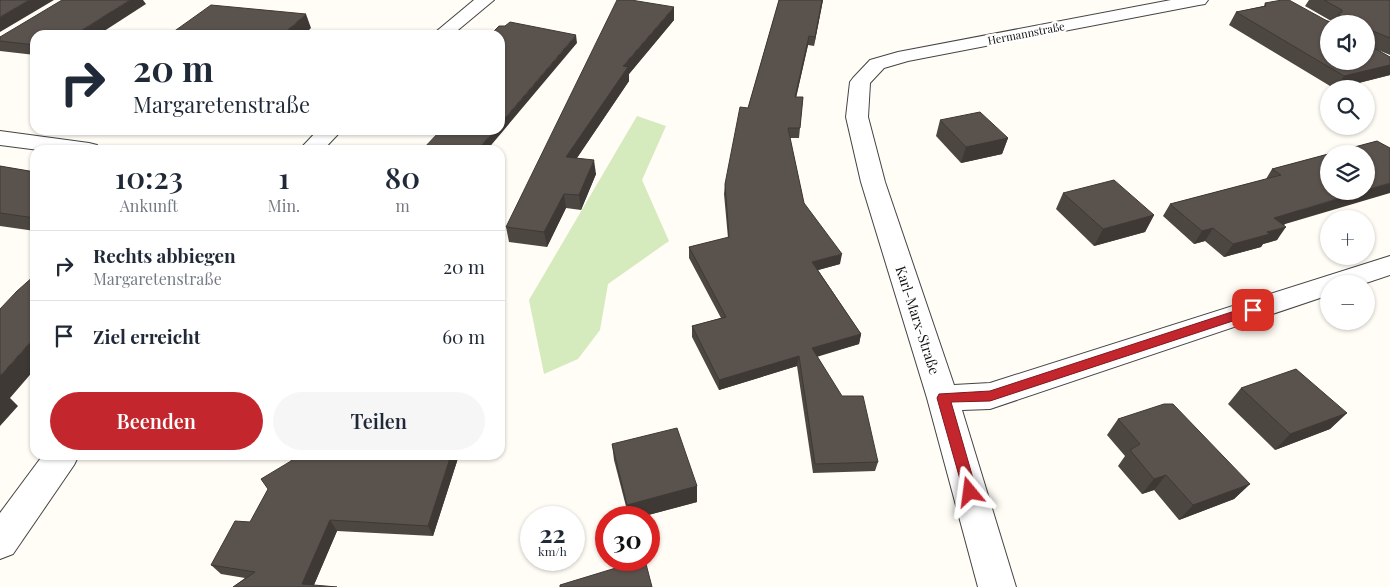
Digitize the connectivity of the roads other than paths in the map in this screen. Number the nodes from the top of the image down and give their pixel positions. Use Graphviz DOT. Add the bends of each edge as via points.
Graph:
graph roads {
  1 [pos="485,0"];
  2 [pos="1199,0"];
  3 [pos="447,30"];
  4 [pos="860,82"];
  5 [pos="326,135"];
  6 [pos="0,138"];
  7 [pos="52,145"];
  8 [pos="315,145"];
  9 [pos="1390,265"];
  10 [pos="1359,275"];
  11 [pos="1320,288"];
  12 [pos="943,398"];
  13 [pos="58,460"];
  14 [pos="0,542"];
  15 [pos="997,587"];
  1 -- 3 [label="street"];
  2 -- 4 [label="street, Hermannstraße" via="905,56 877,64"];
  4 -- 12 [label="street, Karl-Marx-Straße" via="857,117 873,182"];
  5 -- 8 [label="street"];
  6 -- 7 [label="street"];
  9 -- 10 [label="street"];
  11 -- 12 [label="street" via="990,396"];
  12 -- 15 [label="street, Karl-Marx-Straße"];
  13 -- 14 [label="street"];
}
